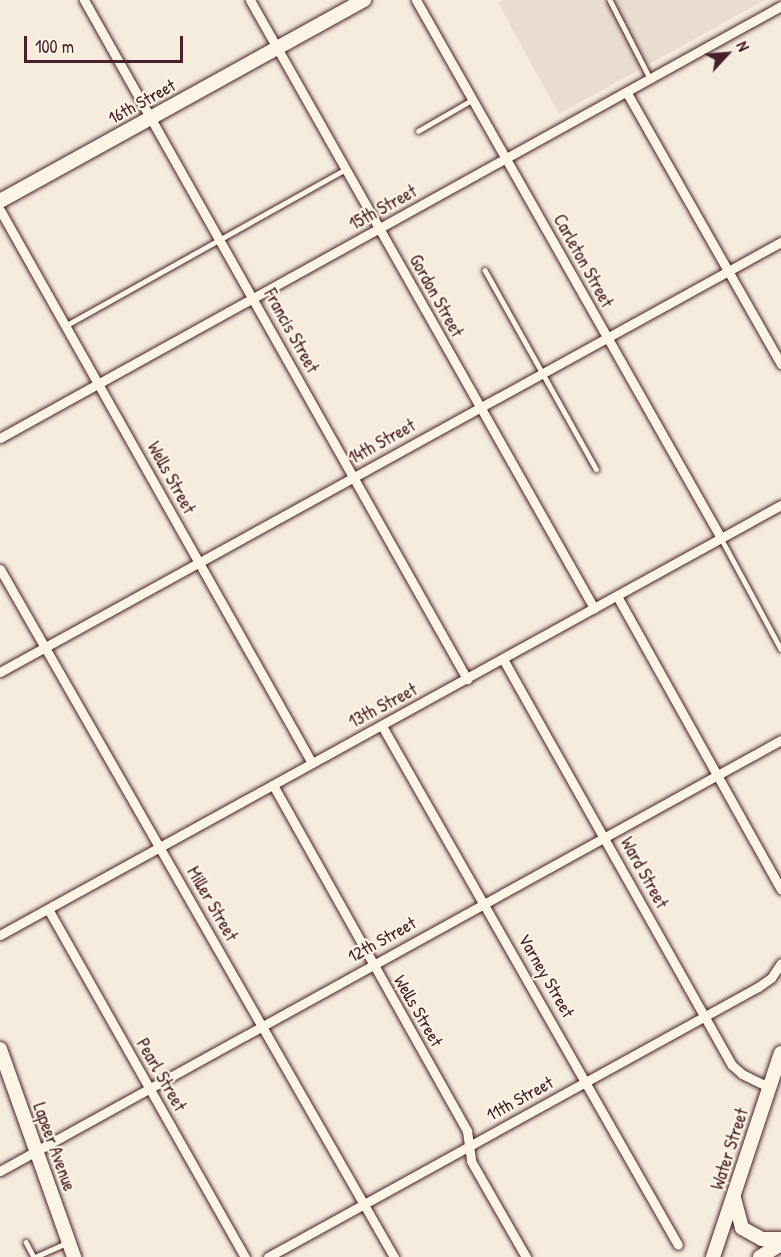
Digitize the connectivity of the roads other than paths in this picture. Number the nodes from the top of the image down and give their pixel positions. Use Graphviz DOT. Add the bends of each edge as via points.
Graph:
graph roads {
  1 [pos="84,0"];
  2 [pos="250,0"];
  3 [pos="364,0"];
  4 [pos="416,0"];
  5 [pos="610,0"];
  6 [pos="781,6"];
  7 [pos="277,47"];
  8 [pos="651,80"];
  9 [pos="627,93"];
  10 [pos="472,100"];
  11 [pos="151,118"];
  12 [pos="418,131"];
  13 [pos="506,159"];
  14 [pos="346,169"];
  15 [pos="0,201"];
  16 [pos="0,210"];
  17 [pos="379,228"];
  18 [pos="219,238"];
  19 [pos="781,242"];
  20 [pos="485,270"];
  21 [pos="728,270"];
  22 [pos="254,298"];
  23 [pos="64,326"];
  24 [pos="606,337"];
  25 [pos="781,364"];
  26 [pos="542,372"];
  27 [pos="98,383"];
  28 [pos="480,407"];
  29 [pos="0,438"];
  30 [pos="596,469"];
  31 [pos="354,476"];
  32 [pos="781,506"];
  33 [pos="721,538"];
  34 [pos="199,563"];
  35 [pos="0,569"];
  36 [pos="617,596"];
  37 [pos="594,608"];
  38 [pos="45,647"];
  39 [pos="781,649"];
  40 [pos="503,660"];
  41 [pos="0,672"];
  42 [pos="467,679"];
  43 [pos="382,726"];
  44 [pos="781,740"];
  45 [pos="312,763"];
  46 [pos="718,774"];
  47 [pos="273,785"];
  48 [pos="604,837"];
  49 [pos="160,846"];
  50 [pos="781,889"];
  51 [pos="485,903"];
  52 [pos="48,909"];
  53 [pos="0,935"];
  54 [pos="781,963"];
  55 [pos="373,964"];
  56 [pos="705,1015"];
  57 [pos="262,1025"];
  58 [pos="0,1049"];
  59 [pos="781,1053"];
  60 [pos="587,1081"];
  61 [pos="769,1087"];
  62 [pos="150,1088"];
  63 [pos="469,1146"];
  64 [pos="37,1151"];
  65 [pos="0,1171"];
  66 [pos="734,1196"];
  67 [pos="364,1204"];
  68 [pos="781,1239"];
  69 [pos="68,1241"];
  70 [pos="26,1242"];
  71 [pos="781,1244"];
  72 [pos="678,1245"];
  73 [pos="35,1257"];
  74 [pos="74,1257"];
  75 [pos="245,1257"];
  76 [pos="268,1257"];
  77 [pos="394,1257"];
  78 [pos="526,1257"];
  79 [pos="713,1257"];
  80 [pos="760,1257"];
  1 -- 11 [label="street, Francis Street"];
  2 -- 7 [label="street, Gordon Street"];
  3 -- 7 [label="street, 16th Street"];
  4 -- 10 [label="street, Carleton Street"];
  5 -- 8 [label="lane"];
  6 -- 8 [label="street, 15th Street"];
  7 -- 11 [label="street, 16th Street"];
  7 -- 14 [label="street, Gordon Street"];
  8 -- 9 [label="street, 15th Street"];
  9 -- 13 [label="street, 15th Street"];
  9 -- 21 [label="street"];
  10 -- 12 [label="lane"];
  10 -- 13 [label="street, Carleton Street"];
  11 -- 15 [label="street, 16th Street"];
  11 -- 18 [label="street, Francis Street"];
  13 -- 17 [label="street, 15th Street"];
  13 -- 24 [label="street, Carleton Street"];
  14 -- 17 [label="street, Gordon Street"];
  14 -- 18 [label="lane"];
  16 -- 23 [label="street, Wells Street"];
  17 -- 22 [label="street, 15th Street"];
  17 -- 28 [label="street, Gordon Street"];
  18 -- 22 [label="street, Francis Street"];
  18 -- 23 [label="lane"];
  19 -- 21 [label="street, 14th Street"];
  20 -- 26 [label="lane"];
  21 -- 24 [label="street, 14th Street"];
  21 -- 25 [label="street"];
  22 -- 27 [label="street, 15th Street"];
  22 -- 31 [label="street, Francis Street"];
  23 -- 27 [label="street, Wells Street"];
  24 -- 26 [label="street, 14th Street"];
  24 -- 33 [label="street, Carleton Street"];
  26 -- 28 [label="street, 14th Street"];
  26 -- 30 [label="lane"];
  27 -- 29 [label="street, 15th Street"];
  27 -- 34 [label="street, Wells Street"];
  28 -- 31 [label="street, 14th Street"];
  28 -- 37 [label="street, Gordon Street"];
  31 -- 34 [label="street, 14th Street"];
  31 -- 42 [label="street, Francis Street"];
  32 -- 33 [label="street, 13th Street"];
  33 -- 36 [label="street, 13th Street"];
  33 -- 39 [label="lane"];
  34 -- 38 [label="street, 14th Street"];
  34 -- 45 [label="street, Wells Street"];
  35 -- 38 [label="street, Miller Street"];
  36 -- 37 [label="street, 13th Street"];
  36 -- 46 [label="street"];
  37 -- 40 [label="street, 13th Street"];
  38 -- 41 [label="street, 14th Street"];
  38 -- 49 [label="street, Miller Street"];
  40 -- 42 [label="street, 13th Street"];
  40 -- 48 [label="street, Ward Street"];
  42 -- 43 [label="street, 13th Street"];
  43 -- 45 [label="street, 13th Street"];
  43 -- 51 [label="street, Varney Street"];
  44 -- 46 [label="street, 12th Street"];
  45 -- 47 [label="street, 13th Street"];
  46 -- 48 [label="street, 12th Street"];
  46 -- 50 [label="street"];
  47 -- 49 [label="street, 13th Street"];
  47 -- 55 [label="street, Wells Street"];
  48 -- 51 [label="street, 12th Street"];
  48 -- 56 [label="street, Ward Street"];
  49 -- 52 [label="street, 13th Street"];
  49 -- 57 [label="street, Miller Street"];
  51 -- 55 [label="street, 12th Street"];
  51 -- 60 [label="street, Varney Street"];
  52 -- 53 [label="street, 13th Street"];
  52 -- 62 [label="street, Pearl Street"];
  54 -- 56 [label="street, 11th Street" via="764,983"];
  55 -- 57 [label="street, 12th Street"];
  55 -- 63 [label="street, Wells Street" via="467,1131"];
  56 -- 60 [label="street, 11th Street"];
  56 -- 61 [label="street, Ward Street" via="732,1065"];
  57 -- 62 [label="street, 12th Street"];
  57 -- 67 [label="street, Miller Street"];
  58 -- 64 [label="street, Lapeer Avenue"];
  59 -- 61 [label="street, Water Street"];
  60 -- 63 [label="street, 11th Street"];
  60 -- 72 [label="street, Varney Street"];
  61 -- 66 [label="street, Water Street"];
  62 -- 64 [label="street, 12th Street"];
  62 -- 75 [label="street, Pearl Street"];
  63 -- 67 [label="street, 11th Street"];
  63 -- 78 [label="street, Wells Street" via="471,1161"];
  64 -- 65 [label="street, 12th Street"];
  64 -- 69 [label="street, Lapeer Avenue"];
  66 -- 68 [label="street" via="742,1228 762,1239"];
  66 -- 79 [label="street, Water Street"];
  67 -- 76 [label="street, 11th Street"];
  67 -- 77 [label="street, Miller Street"];
  69 -- 73 [label="lane"];
  69 -- 74 [label="street, Lapeer Avenue"];
  70 -- 73 [label="lane"];
  71 -- 80 [label="street"];
}
